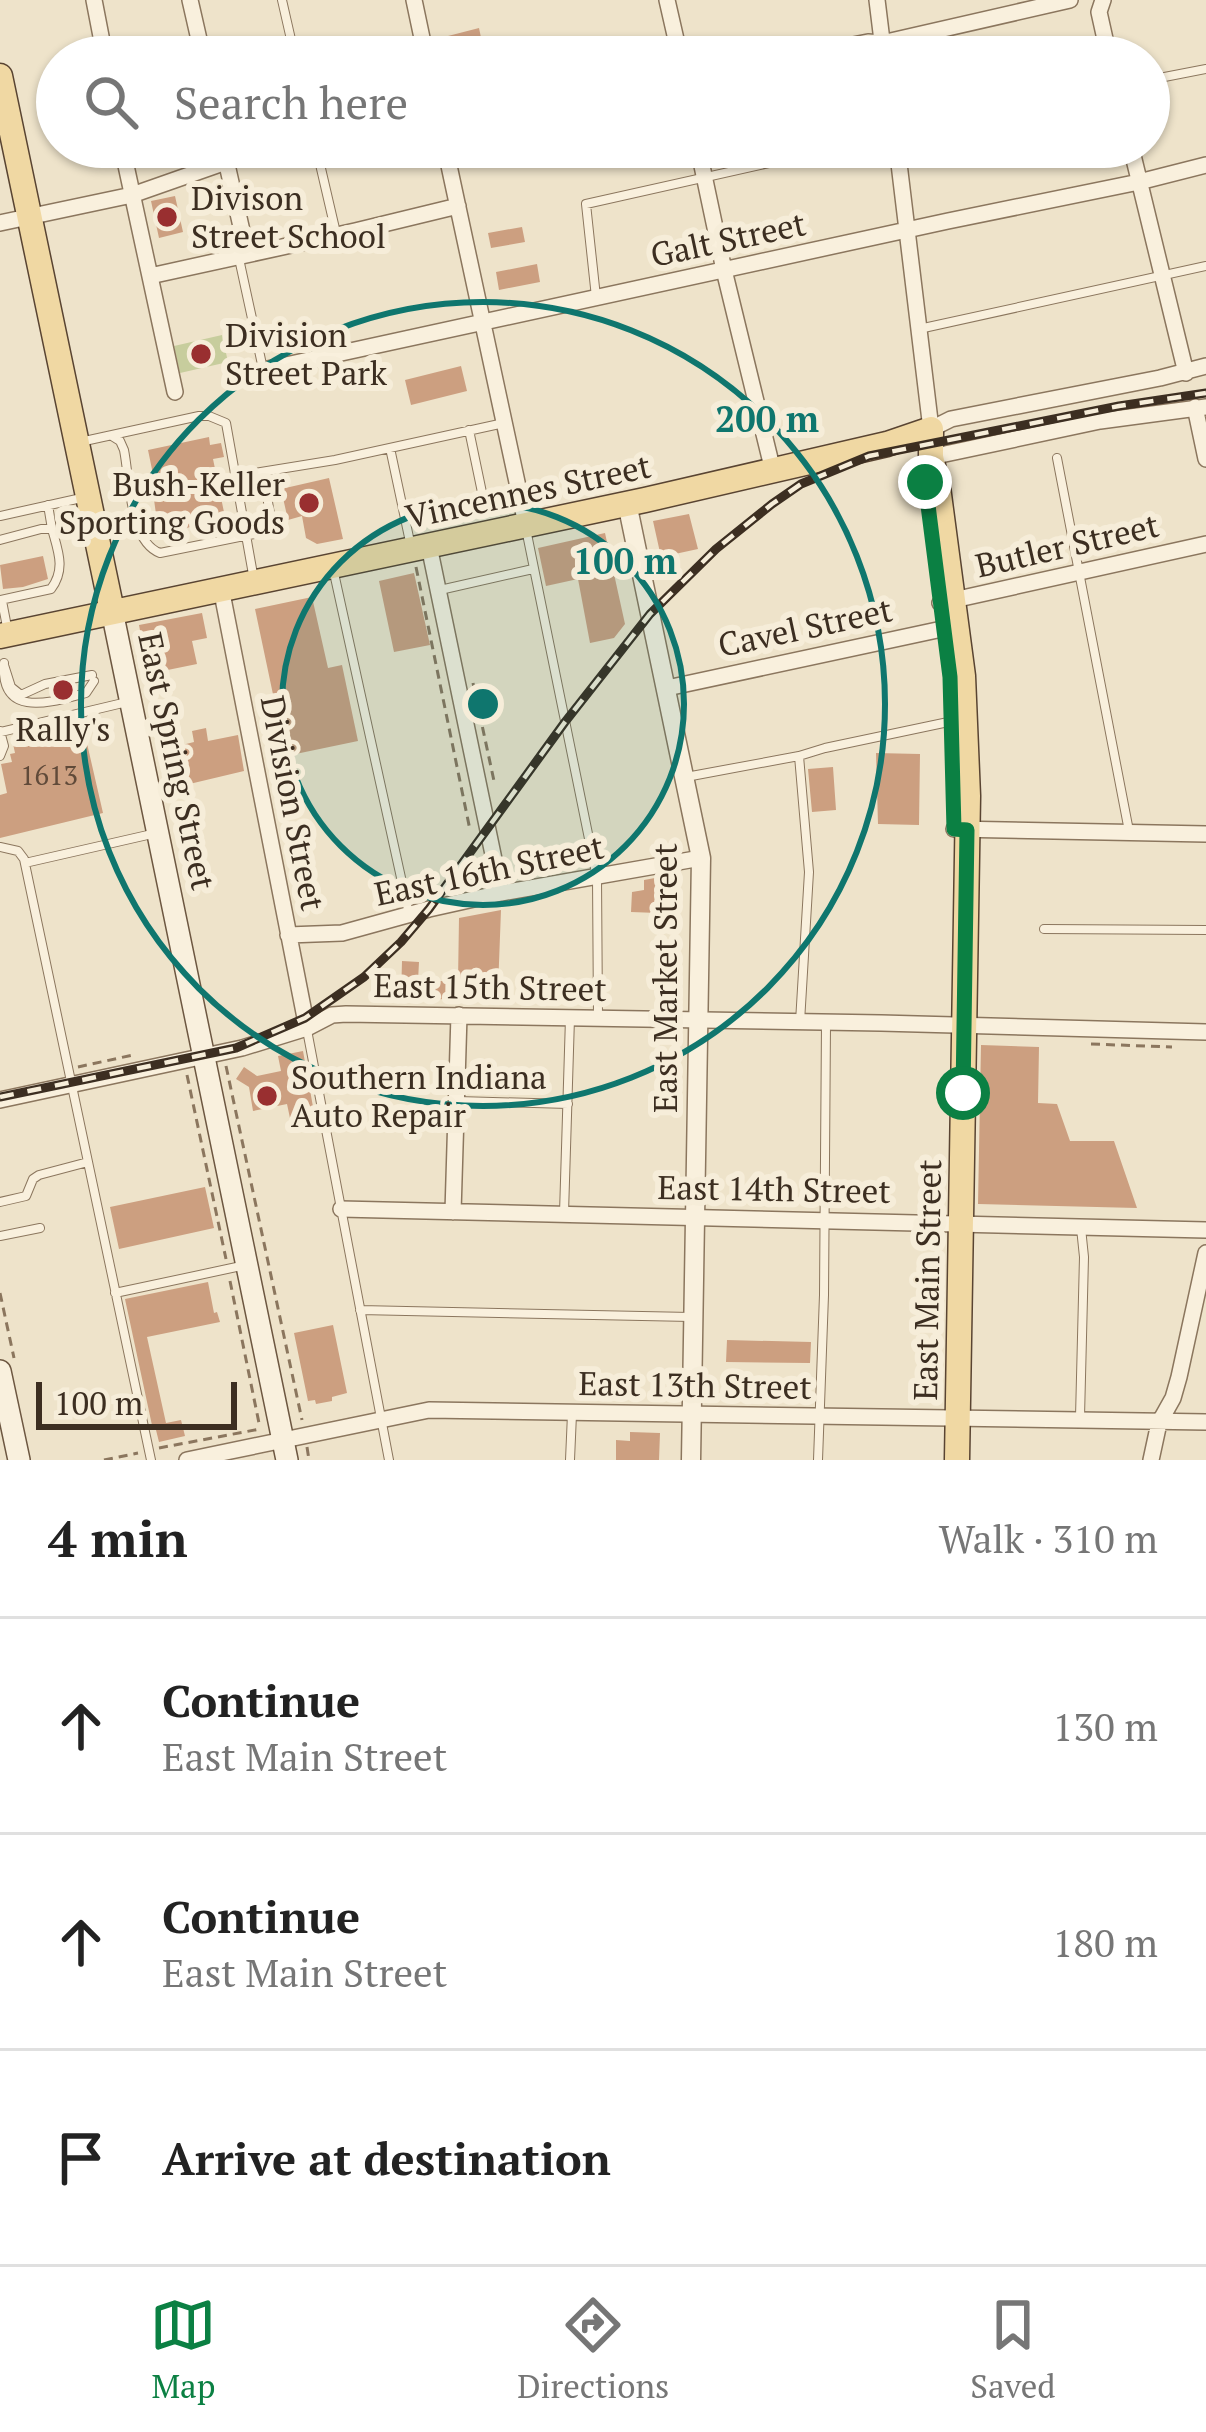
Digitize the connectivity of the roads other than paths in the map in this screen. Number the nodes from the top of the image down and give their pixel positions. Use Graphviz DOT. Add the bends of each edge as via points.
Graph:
graph roads {
  1 [pos="94,0"];
  2 [pos="190,0"];
  3 [pos="282,0"];
  4 [pos="414,0"];
  5 [pos="667,0"];
  6 [pos="878,0"];
  7 [pos="1070,0"];
  8 [pos="1103,0"];
  9 [pos="101,36"];
  10 [pos="198,36"];
  11 [pos="290,36"];
  12 [pos="422,36"];
  13 [pos="675,36"];
  14 [pos="882,36"];
  15 [pos="935,36"];
  16 [pos="1104,36"];
  17 [pos="1206,69"];
  18 [pos="0,76"];
  19 [pos="1170,76"];
  20 [pos="1206,165"];
  21 [pos="126,168"];
  22 [pos="194,168"];
  23 [pos="227,168"];
  24 [pos="321,168"];
  25 [pos="450,168"];
  26 [pos="702,168"];
  27 [pos="742,168"];
  28 [pos="899,168"];
  29 [pos="1136,168"];
  30 [pos="704,176"];
  31 [pos="1139,182"];
  32 [pos="132,194"];
  33 [pos="458,206"];
  34 [pos="29,217"];
  35 [pos="0,223"];
  36 [pos="906,230"];
  37 [pos="336,235"];
  38 [pos="243,254"];
  39 [pos="1206,266"];
  40 [pos="724,270"];
  41 [pos="150,275"];
  42 [pos="1164,275"];
  43 [pos="597,299"];
  44 [pos="483,324"];
  45 [pos="918,329"];
  46 [pos="1206,366"];
  47 [pos="263,370"];
  48 [pos="1186,373"];
  49 [pos="175,392"];
  50 [pos="1201,407"];
  51 [pos="504,423"];
  52 [pos="931,429"];
  53 [pos="469,430"];
  54 [pos="111,435"];
  55 [pos="77,443"];
  56 [pos="390,448"];
  57 [pos="931,457"];
  58 [pos="1057,458"];
  59 [pos="1206,459"];
  60 [pos="773,471"];
  61 [pos="262,472"];
  62 [pos="236,476"];
  63 [pos="88,497"];
  64 [pos="484,502"];
  65 [pos="627,503"];
  66 [pos="48,506"];
  67 [pos="0,516"];
  68 [pos="526,524"];
  69 [pos="52,529"];
  70 [pos="246,536"];
  71 [pos="0,540"];
  72 [pos="1206,544"];
  73 [pos="419,554"];
  74 [pos="332,566"];
  75 [pos="532,569"];
  76 [pos="1080,572"];
  77 [pos="254,581"];
  78 [pos="221,588"];
  79 [pos="438,590"];
  80 [pos="1,601"];
  81 [pos="112,611"];
  82 [pos="948,614"];
  83 [pos="4,635"];
  84 [pos="93,678"];
  85 [pos="667,688"];
  86 [pos="130,701"];
  87 [pos="953,721"];
  88 [pos="0,731"];
  89 [pos="0,756"];
  90 [pos="800,756"];
  91 [pos="684,777"];
  92 [pos="960,829"];
  93 [pos="158,833"];
  94 [pos="1129,833"];
  95 [pos="1206,834"];
  96 [pos="0,847"];
  97 [pos="701,859"];
  98 [pos="25,863"];
  99 [pos="597,878"];
  100 [pos="501,893"];
  101 [pos="409,914"];
  102 [pos="1044,928"];
  103 [pos="1206,930"];
  104 [pos="289,935"];
  105 [pos="459,1016"];
  106 [pos="570,1018"];
  107 [pos="598,1019"];
  108 [pos="698,1021"];
  109 [pos="800,1023"];
  110 [pos="826,1023"];
  111 [pos="957,1025"];
  112 [pos="307,1028"];
  113 [pos="1206,1032"];
  114 [pos="206,1064"];
  115 [pos="72,1085"];
  116 [pos="0,1100"];
  117 [pos="456,1101"];
  118 [pos="568,1104"];
  119 [pos="88,1162"];
  120 [pos="0,1202"];
  121 [pos="340,1209"];
  122 [pos="453,1212"];
  123 [pos="564,1214"];
  124 [pos="694,1217"];
  125 [pos="824,1221"];
  126 [pos="954,1224"];
  127 [pos="1081,1227"];
  128 [pos="40,1228"];
  129 [pos="1206,1230"];
  130 [pos="0,1236"];
  131 [pos="1206,1253"];
  132 [pos="238,1267"];
  133 [pos="115,1293"];
  134 [pos="360,1310"];
  135 [pos="693,1317"];
  136 [pos="0,1372"];
  137 [pos="572,1413"];
  138 [pos="692,1415"];
  139 [pos="820,1417"];
  140 [pos="951,1419"];
  141 [pos="381,1420"];
  142 [pos="1080,1422"];
  143 [pos="1206,1422"];
  144 [pos="1159,1423"];
  145 [pos="292,1450"];
  146 [pos="19,1460"];
  147 [pos="152,1460"];
  148 [pos="187,1460"];
  149 [pos="389,1460"];
  150 [pos="570,1460"];
  151 [pos="691,1460"];
  152 [pos="818,1460"];
  153 [pos="943,1460"];
  154 [pos="957,1460"];
  155 [pos="1151,1460"];
  1 -- 9 [label="street"];
  2 -- 10 [label="street"];
  3 -- 11 [label="lane"];
  4 -- 12 [label="street"];
  5 -- 13 [label="street"];
  6 -- 14 [label="street"];
  7 -- 15 [label="street"];
  8 -- 16 [label="street"];
  17 -- 19 [label="lane"];
  18 -- 34 [label="main road, East Spring Street"];
  20 -- 31 [label="street, Galt Street"];
  21 -- 32 [label="street"];
  22 -- 32 [label="street"];
  23 -- 38 [label="street"];
  24 -- 37 [label="lane"];
  25 -- 33 [label="street"];
  26 -- 30 [label="street"];
  27 -- 30 [label="lane"];
  28 -- 36 [label="street"];
  29 -- 31 [label="street"];
  30 -- 40 [label="street"];
  30 -- 43 [label="lane" via="586,204"];
  31 -- 36 [label="street, Galt Street"];
  31 -- 42 [label="street"];
  32 -- 34 [label="street"];
  32 -- 41 [label="street"];
  33 -- 37 [label="street"];
  33 -- 44 [label="street"];
  34 -- 35 [label="street"];
  34 -- 55 [label="main road, East Spring Street"];
  36 -- 40 [label="street, Galt Street"];
  36 -- 45 [label="street"];
  37 -- 38 [label="street"];
  38 -- 41 [label="street"];
  38 -- 47 [label="lane"];
  39 -- 42 [label="lane"];
  40 -- 43 [label="street, Galt Street"];
  40 -- 60 [label="street"];
  41 -- 49 [label="street"];
  42 -- 45 [label="lane"];
  42 -- 48 [label="street"];
  43 -- 44 [label="street, Galt Street"];
  44 -- 47 [label="street, Galt Street"];
  44 -- 51 [label="street"];
  45 -- 52 [label="street"];
  46 -- 48 [label="street, Vincennes Street"];
  48 -- 52 [label="street, Vincennes Street"];
  50 -- 57 [label="street"];
  50 -- 59 [label="street"];
  51 -- 53 [label="lane"];
  51 -- 68 [label="street"];
  52 -- 57 [label="main road, East Main Street"];
  52 -- 60 [label="main road, Vincennes Street"];
  53 -- 56 [label="lane"];
  53 -- 64 [label="lane"];
  54 -- 55 [label="lane"];
  54 -- 62 [label="lane" via="219,419"];
  54 -- 70 [label="lane" via="124,450 147,547 170,553"];
  55 -- 63 [label="main road, East Spring Street"];
  56 -- 61 [label="lane"];
  56 -- 73 [label="lane"];
  57 -- 82 [label="main road, East Main Street"];
  58 -- 76 [label="lane"];
  60 -- 65 [label="main road, Vincennes Street"];
  61 -- 62 [label="lane"];
  61 -- 70 [label="lane" via="272,527"];
  62 -- 70 [label="lane"];
  63 -- 66 [label="lane"];
  63 -- 81 [label="main road, East Spring Street"];
  65 -- 68 [label="main road, Vincennes Street"];
  65 -- 85 [label="street, East Market Street"];
  66 -- 67 [label="lane"];
  66 -- 69 [label="lane"];
  68 -- 73 [label="main road, Vincennes Street"];
  68 -- 75 [label="lane"];
  69 -- 71 [label="lane"];
  69 -- 80 [label="lane" via="57,581"];
  70 -- 77 [label="lane"];
  72 -- 76 [label="street, Butler Street"];
  73 -- 74 [label="main road, Vincennes Street"];
  73 -- 79 [label="street"];
  74 -- 77 [label="main road, Vincennes Street"];
  74 -- 101 [label="lane"];
  75 -- 79 [label="lane"];
  75 -- 99 [label="lane"];
  76 -- 82 [label="street, Butler Street"];
  76 -- 94 [label="lane"];
  77 -- 78 [label="main road, Vincennes Street"];
  78 -- 81 [label="main road, Vincennes Street"];
  78 -- 104 [label="street, Division Street"];
  79 -- 100 [label="street"];
  80 -- 83 [label="lane"];
  81 -- 83 [label="main road, Vincennes Street"];
  81 -- 86 [label="main road, East Spring Street"];
  82 -- 85 [label="street, Cavel Street"];
  82 -- 87 [label="main road, East Main Street"];
  82 -- 92 [label="main road, East Main Street" via="966,717"];
  84 -- 84 [label="lane" via="21,695 4,664 1,679 6,694 32,704 86,693"];
  85 -- 91 [label="street, East Market Street"];
  86 -- 88 [label="lane"];
  86 -- 93 [label="main road, East Spring Street"];
  87 -- 90 [label="lane"];
  87 -- 92 [label="main road, East Main Street"];
  88 -- 89 [label="lane"];
  90 -- 91 [label="lane"];
  90 -- 109 [label="lane" via="809,872"];
  91 -- 97 [label="street, East Market Street"];
  92 -- 94 [label="street"];
  92 -- 111 [label="main road, East Main Street"];
  93 -- 98 [label="lane"];
  93 -- 114 [label="main road, East Spring Street"];
  94 -- 95 [label="street"];
  96 -- 98 [label="lane" via="18,851"];
  97 -- 99 [label="street, East 16th Street"];
  97 -- 108 [label="street, East Market Street"];
  98 -- 115 [label="lane"];
  99 -- 100 [label="street, East 16th Street"];
  99 -- 107 [label="lane"];
  100 -- 101 [label="street, East 16th Street"];
  101 -- 104 [label="street, East 16th Street" via="342,933"];
  102 -- 103 [label="lane"];
  104 -- 112 [label="street, Division Street"];
  105 -- 106 [label="street, East 15th Street"];
  105 -- 112 [label="street, East 15th Street" via="332,1015"];
  105 -- 117 [label="street"];
  106 -- 107 [label="street, East 15th Street"];
  106 -- 118 [label="lane"];
  107 -- 108 [label="street, East 15th Street"];
  108 -- 109 [label="street, East 15th Street"];
  108 -- 124 [label="street, East Market Street"];
  109 -- 110 [label="street, East 15th Street"];
  110 -- 111 [label="street, East 15th Street"];
  110 -- 125 [label="lane"];
  111 -- 113 [label="street, East 15th Street"];
  111 -- 126 [label="main road, East Main Street"];
  112 -- 114 [label="street, East 15th Street"];
  112 -- 121 [label="lane"];
  114 -- 115 [label="street, East 15th Street"];
  114 -- 132 [label="main road, East Spring Street"];
  115 -- 116 [label="street, East 15th Street"];
  115 -- 119 [label="lane"];
  117 -- 118 [label="lane"];
  117 -- 122 [label="street"];
  118 -- 123 [label="lane"];
  119 -- 120 [label="lane" via="39,1174 26,1196"];
  119 -- 133 [label="lane"];
  121 -- 122 [label="street, East 14th Street"];
  121 -- 134 [label="lane"];
  122 -- 123 [label="street, East 14th Street"];
  123 -- 124 [label="street, East 14th Street"];
  124 -- 125 [label="street, East 14th Street"];
  124 -- 135 [label="street, East Market Street"];
  125 -- 126 [label="street, East 14th Street"];
  125 -- 139 [label="lane"];
  126 -- 127 [label="street, East 14th Street"];
  126 -- 140 [label="main road, East Main Street"];
  127 -- 129 [label="street, East 14th Street"];
  127 -- 142 [label="lane"];
  128 -- 130 [label="lane"];
  131 -- 144 [label="street" via="1179,1377"];
  132 -- 133 [label="lane"];
  132 -- 145 [label="main road, East Spring Street"];
  133 -- 147 [label="lane"];
  134 -- 135 [label="lane"];
  134 -- 141 [label="lane"];
  135 -- 138 [label="street, East Market Street"];
  136 -- 146 [label="main road"];
  137 -- 138 [label="street, East 13th Street"];
  137 -- 141 [label="street, East 13th Street" via="429,1410"];
  137 -- 150 [label="lane"];
  138 -- 139 [label="street, East 13th Street"];
  138 -- 151 [label="street, East Market Street"];
  139 -- 140 [label="street, East 13th Street"];
  139 -- 152 [label="lane"];
  140 -- 142 [label="street, East 13th Street"];
  140 -- 153 [label="main road, East Main Street"];
  140 -- 154 [label="main road, East Main Street"];
  141 -- 145 [label="street, East 13th Street"];
  141 -- 149 [label="lane"];
  142 -- 144 [label="street, East 13th Street"];
  143 -- 144 [label="street, East 13th Street"];
  144 -- 155 [label="street"];
  145 -- 148 [label="street, East 13th Street"];
}
